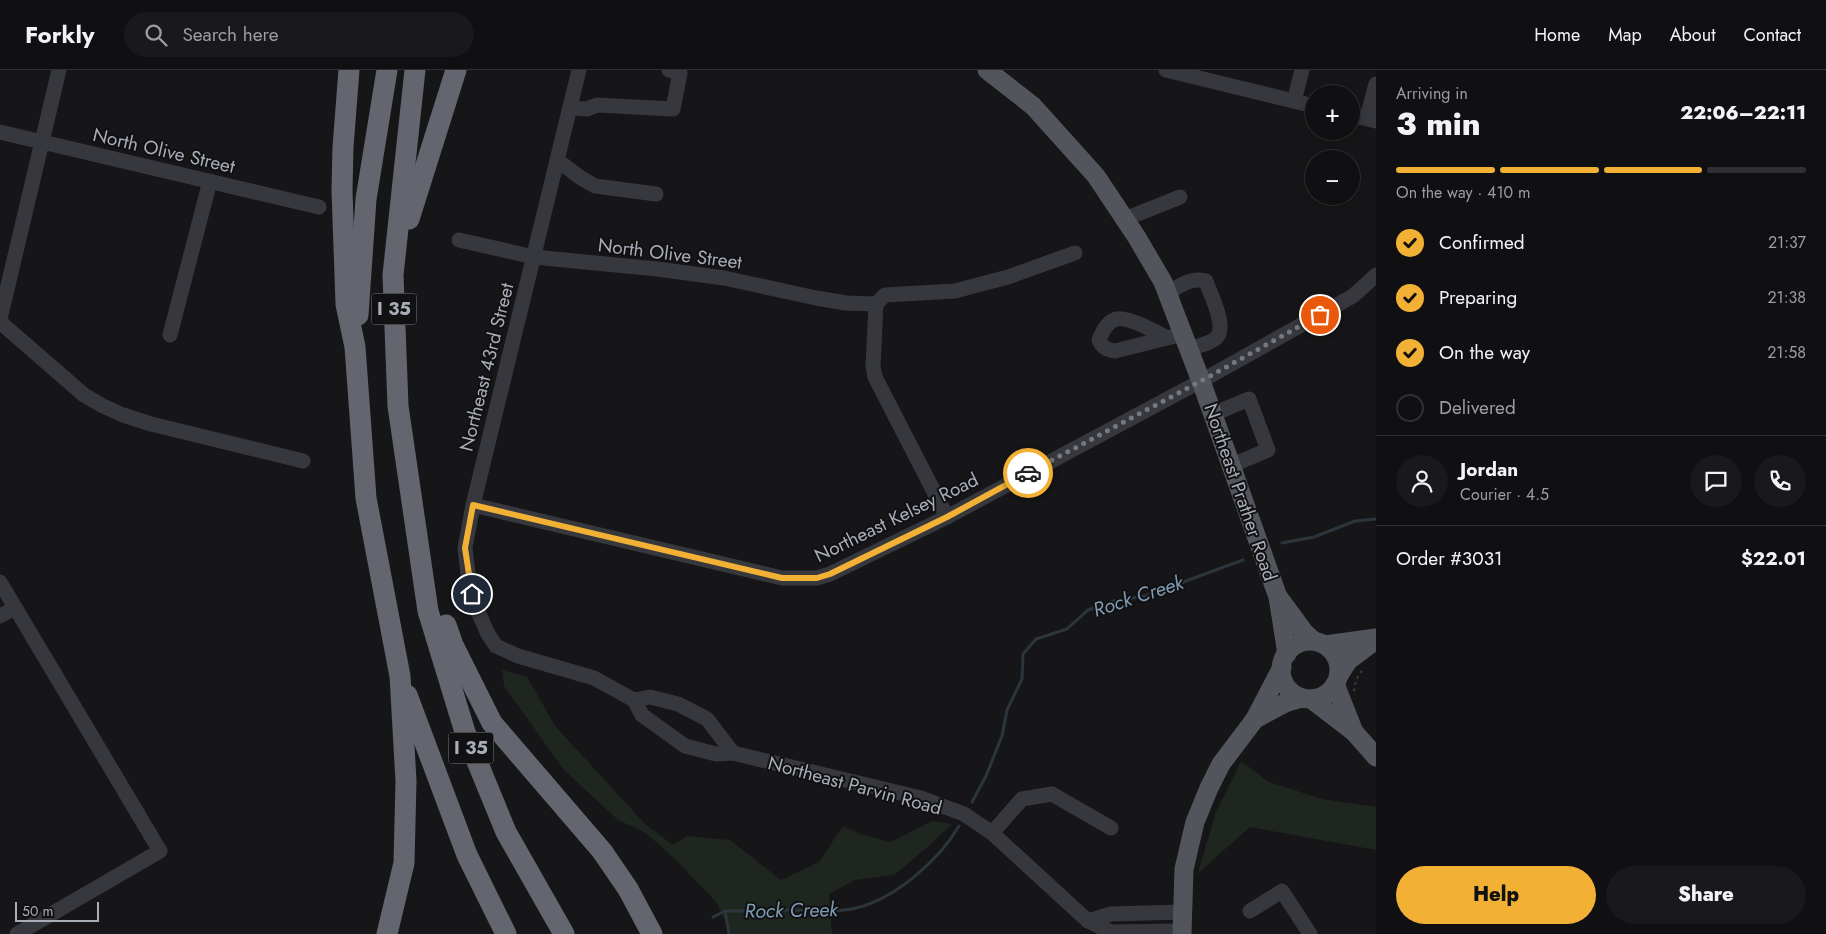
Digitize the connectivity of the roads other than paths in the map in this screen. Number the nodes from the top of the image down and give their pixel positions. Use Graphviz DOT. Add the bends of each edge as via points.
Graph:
graph roads {
  1 [pos="59,70"];
  2 [pos="350,70"];
  3 [pos="388,70"];
  4 [pos="415,70"];
  5 [pos="456,70"];
  6 [pos="579,70"];
  7 [pos="669,70"];
  8 [pos="987,70"];
  9 [pos="1166,70"];
  10 [pos="1302,70"];
  11 [pos="1376,84"];
  12 [pos="1294,101"];
  13 [pos="1305,104"];
  14 [pos="570,108"];
  15 [pos="1371,120"];
  16 [pos="0,132"];
  17 [pos="41,142"];
  18 [pos="557,160"];
  19 [pos="210,181"];
  20 [pos="656,194"];
  21 [pos="1180,197"];
  22 [pos="319,207"];
  23 [pos="1124,219"];
  24 [pos="459,240"];
  25 [pos="1076,253"];
  26 [pos="534,257"];
  27 [pos="393,275"];
  28 [pos="1376,275"];
  29 [pos="1167,293"];
  30 [pos="876,304"];
  31 [pos="0,321"];
  32 [pos="170,335"];
  33 [pos="1180,340"];
  34 [pos="355,348"];
  35 [pos="1201,381"];
  36 [pos="1214,414"];
  37 [pos="303,461"];
  38 [pos="1232,465"];
  39 [pos="473,505"];
  40 [pos="947,517"];
  41 [pos="418,547"];
  42 [pos="0,582"];
  43 [pos="1278,597"];
  44 [pos="15,608"];
  45 [pos="0,616"];
  46 [pos="1376,639"];
  47 [pos="1320,643"];
  48 [pos="518,656"];
  49 [pos="1284,661"];
  50 [pos="400,676"];
  51 [pos="1337,680"];
  52 [pos="1307,698"];
  53 [pos="634,700"];
  54 [pos="1254,719"];
  55 [pos="1354,732"];
  56 [pos="733,753"];
  57 [pos="1376,757"];
  58 [pos="1111,828"];
  59 [pos="992,833"];
  60 [pos="1250,911"];
  61 [pos="1181,926"];
  62 [pos="16,934"];
  63 [pos="387,934"];
  64 [pos="506,934"];
  65 [pos="564,934"];
  66 [pos="652,934"];
  67 [pos="1310,934"];
  1 -- 17 [label="street"];
  2 -- 34 [label="highway" via="342,200 346,304"];
  3 -- 34 [label="highway, I 35" via="366,199"];
  4 -- 27 [label="highway, I 35"];
  5 -- 27 [label="highway" via="414,198"];
  6 -- 14 [label="street, Northeast 43rd Street"];
  7 -- 14 [label="street" via="680,73 673,109 597,105 588,109"];
  8 -- 23 [label="main road, Northeast Prather Road" via="1034,106 1096,176"];
  9 -- 12 [label="street"];
  10 -- 12 [label="street"];
  11 -- 15 [label="street"];
  12 -- 13 [label="street"];
  14 -- 18 [label="street, Northeast 43rd Street"];
  16 -- 17 [label="street, North Olive Street"];
  17 -- 19 [label="street, North Olive Street"];
  17 -- 31 [label="street"];
  18 -- 20 [label="street" via="595,186"];
  18 -- 26 [label="street, Northeast 43rd Street"];
  19 -- 22 [label="street, North Olive Street"];
  19 -- 32 [label="street"];
  21 -- 23 [label="street"];
  23 -- 29 [label="main road, Northeast Prather Road"];
  24 -- 26 [label="street, North Olive Street"];
  25 -- 30 [label="street" via="1008,277 955,291 885,295"];
  26 -- 30 [label="street, North Olive Street" via="724,278 816,298"];
  26 -- 39 [label="street, Northeast 43rd Street"];
  27 -- 41 [label="highway, I 35" via="398,406"];
  28 -- 35 [label="street, Northeast Kelsey Road" via="1353,296"];
  29 -- 33 [label="main road, Northeast Prather Road"];
  29 -- 33 [label="street" via="1187,282 1206,281 1221,323 1215,339"];
  30 -- 40 [label="street" via="875,377"];
  31 -- 37 [label="street" via="84,395 103,406 151,424"];
  33 -- 35 [label="main road, Northeast Prather Road"];
  34 -- 50 [label="highway, I 35" via="366,498"];
  35 -- 36 [label="main road, Northeast Prather Road"];
  35 -- 40 [label="street, Northeast Kelsey Road"];
  36 -- 38 [label="main road, Northeast Prather Road"];
  36 -- 38 [label="street" via="1250,399 1268,450"];
  38 -- 43 [label="main road, Northeast Prather Road"];
  39 -- 40 [label="street, Northeast Kelsey Road" via="782,578 804,579 830,574"];
  39 -- 48 [label="street, Northeast 43rd Street" via="465,548 475,605 496,646"];
  41 -- 65 [label="highway, I 35" via="428,611 465,732 506,832"];
  41 -- 66 [label="highway" via="453,645 492,723 602,851 628,889"];
  42 -- 44 [label="street"];
  43 -- 47 [label="main road, Northeast Prather Road" via="1304,632"];
  43 -- 49 [label="main road, Northeast Prather Road"];
  44 -- 45 [label="street"];
  44 -- 62 [label="street" via="160,851"];
  46 -- 47 [label="main road"];
  46 -- 51 [label="main road" via="1348,661"];
  47 -- 49 [label="main road" via="1299,644"];
  47 -- 51 [label="main road" via="1336,658"];
  48 -- 53 [label="street, Northeast Parvin Road" via="594,678"];
  49 -- 52 [label="main road" via="1282,677 1286,686 1293,693"];
  49 -- 54 [label="main road, Northeast Parvin Road"];
  50 -- 63 [label="highway" via="406,781 404,863"];
  50 -- 64 [label="highway, I 35" via="467,855"];
  51 -- 52 [label="main road" via="1321,697"];
  51 -- 55 [label="main road"];
  52 -- 54 [label="main road, Northeast Parvin Road" via="1285,703"];
  52 -- 55 [label="main road"];
  53 -- 56 [label="street, Northeast Parvin Road" via="642,715 685,746 716,754"];
  53 -- 56 [label="street" via="650,697 678,704 707,719"];
  54 -- 61 [label="main road, Northeast Parvin Road" via="1221,764 1195,822 1184,869"];
  55 -- 57 [label="main road"];
  56 -- 59 [label="street, Northeast Parvin Road" via="921,798 964,814"];
  58 -- 59 [label="street" via="1052,794 1022,799"];
  59 -- 61 [label="street, Northeast Parvin Road" via="1088,921 1111,932"];
  60 -- 67 [label="street" via="1282,891"];
}
